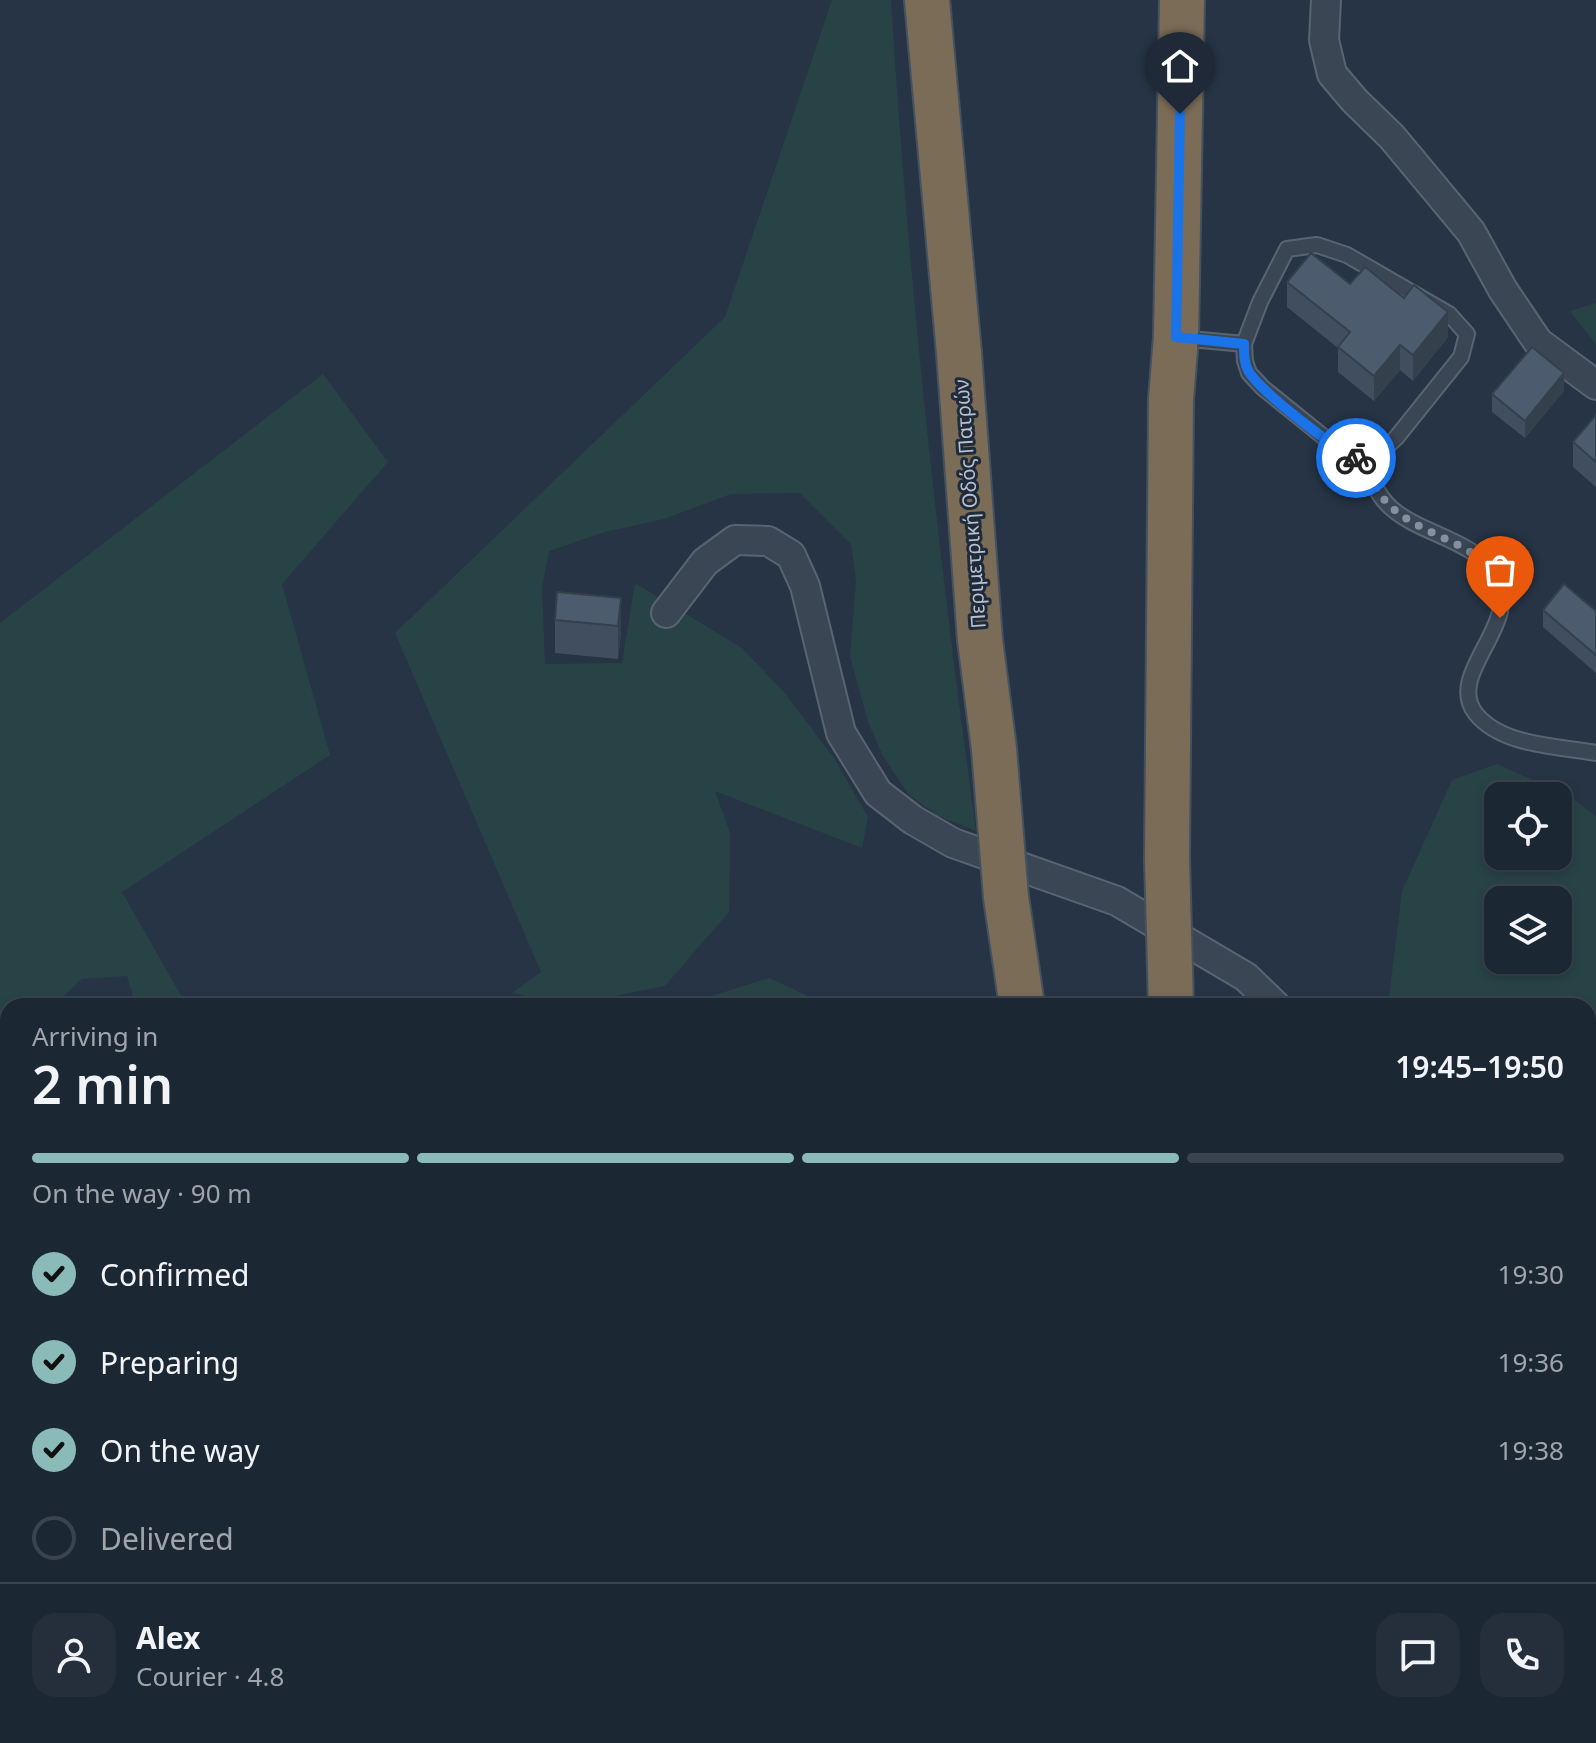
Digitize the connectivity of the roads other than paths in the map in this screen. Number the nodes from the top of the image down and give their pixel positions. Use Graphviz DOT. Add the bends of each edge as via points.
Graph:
graph roads {
  1 [pos="927,0"];
  2 [pos="1182,0"];
  3 [pos="1326,0"];
  4 [pos="1176,337"];
  5 [pos="1244,344"];
  6 [pos="1596,385"];
  7 [pos="1368,458"];
  8 [pos="666,613"];
  9 [pos="1596,753"];
  10 [pos="1021,998"];
  11 [pos="1171,998"];
  12 [pos="1268,998"];
  1 -- 10 [label="highway, Περιμετρική Οδός Πατρών, bridge" via="980,640"];
  2 -- 4 [label="highway"];
  3 -- 6 [label="street" via="1324,40 1332,74 1471,232 1538,342"];
  4 -- 5 [label="lane"];
  4 -- 11 [label="highway, bridge" via="1167,859"];
  5 -- 7 [label="lane" via="1249,373 1263,388 1330,442 1354,457"];
  5 -- 7 [label="lane" via="1287,249 1317,245 1347,255 1449,314 1467,334 1461,357 1396,438"];
  7 -- 9 [label="lane" via="1384,501 1401,516 1483,560 1501,588 1500,618 1469,684 1473,711 1507,735"];
  8 -- 12 [label="street" via="705,562 735,540 768,541 791,555 805,586 841,733 878,793 953,843 1117,901 1246,977"];
}
